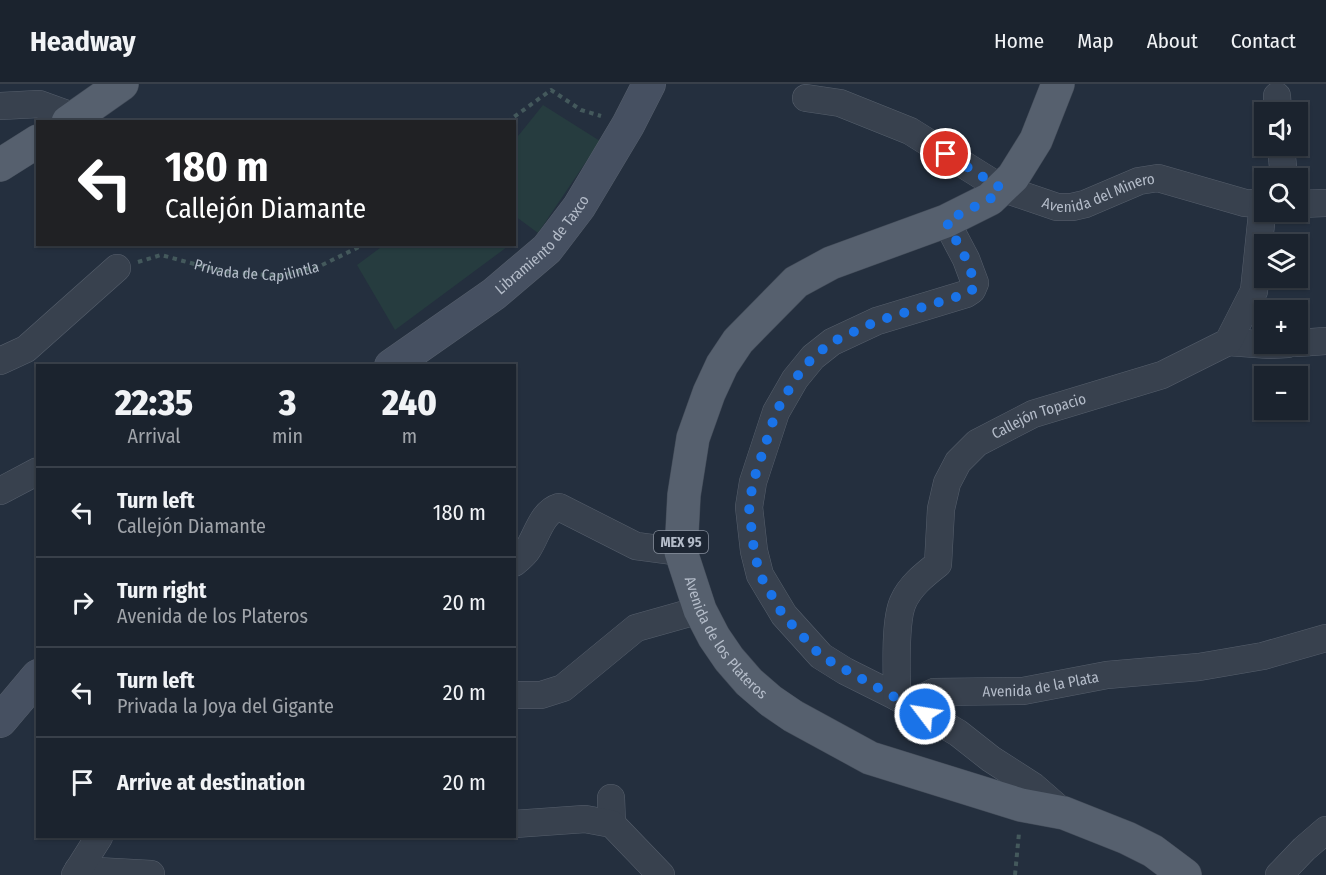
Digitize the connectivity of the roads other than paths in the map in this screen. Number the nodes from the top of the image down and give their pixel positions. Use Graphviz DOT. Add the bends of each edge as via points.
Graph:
graph roads {
  1 [pos="122,84"];
  2 [pos="649,84"];
  3 [pos="1058,84"];
  4 [pos="806,98"];
  5 [pos="0,106"];
  6 [pos="72,119"];
  7 [pos="36,142"];
  8 [pos="0,165"];
  9 [pos="1001,188"];
  10 [pos="1254,203"];
  11 [pos="1326,203"];
  12 [pos="1308,204"];
  13 [pos="946,221"];
  14 [pos="1262,222"];
  15 [pos="117,268"];
  16 [pos="1326,341"];
  17 [pos="1228,342"];
  18 [pos="1308,342"];
  19 [pos="1254,344"];
  20 [pos="0,361"];
  21 [pos="394,364"];
  22 [pos="36,472"];
  23 [pos="0,491"];
  24 [pos="681,552"];
  25 [pos="516,561"];
  26 [pos="700,610"];
  27 [pos="1326,638"];
  28 [pos="36,678"];
  29 [pos="516,695"];
  30 [pos="903,700"];
  31 [pos="0,721"];
  32 [pos="611,798"];
  33 [pos="1064,813"];
  34 [pos="516,824"];
  35 [pos="612,824"];
  36 [pos="1326,830"];
  37 [pos="98,838"];
  38 [pos="77,872"];
  39 [pos="151,874"];
  40 [pos="661,875"];
  41 [pos="1185,875"];
  42 [pos="1279,875"];
  1 -- 6 [label="main road"];
  2 -- 21 [label="main road, Libramiento de Taxco" via="579,207 547,249 494,294"];
  3 -- 9 [label="main road, Avenida de los Plateros / MEX 95" via="1036,140 1013,177"];
  4 -- 9 [label="street, Avenida del Minero" via="840,103 910,131"];
  5 -- 6 [label="street" via="39,104"];
  7 -- 8 [label="main road"];
  9 -- 10 [label="street, Avenida del Minero" via="1057,207 1072,207 1158,178"];
  9 -- 13 [label="main road, Avenida de los Plateros / MEX 95" via="990,199"];
  11 -- 12 [label="street"];
  13 -- 24 [label="main road, Avenida de los Plateros / MEX 95" via="831,263 796,282 738,341 709,393 693,438"];
  13 -- 30 [label="street" via="969,267 975,283 972,290 877,321 832,342 813,357 776,412 749,507 760,575 783,615 821,656"];
  14 -- 17 [label="street" via="1254,291"];
  15 -- 20 [label="street" via="26,349"];
  16 -- 18 [label="street"];
  17 -- 19 [label="street"];
  17 -- 30 [label="street, Callejón Topacio" via="1162,375 1033,414 977,443 958,462 940,508 938,564 914,584 902,603 897,636"];
  22 -- 23 [label="street"];
  24 -- 25 [label="street" via="636,546 559,507 546,516 527,551"];
  24 -- 26 [label="main road, Avenida de los Plateros / MEX 95"];
  26 -- 29 [label="street" via="636,628 563,688 541,695"];
  26 -- 33 [label="main road, Avenida de los Plateros / MEX 95" via="729,660 771,701 793,716 870,758 1021,805"];
  27 -- 30 [label="street, Avenida de la Plata" via="1263,656 1199,667 1107,675 1023,691 934,692"];
  28 -- 31 [label="main road"];
  30 -- 33 [label="street" via="958,733"];
  32 -- 35 [label="street"];
  33 -- 41 [label="main road, Avenida de los Plateros / MEX 95" via="1153,851"];
  34 -- 35 [label="street" via="585,819"];
  35 -- 40 [label="street"];
  36 -- 42 [label="street"];
  37 -- 38 [label="street"];
  38 -- 39 [label="street"];
}
